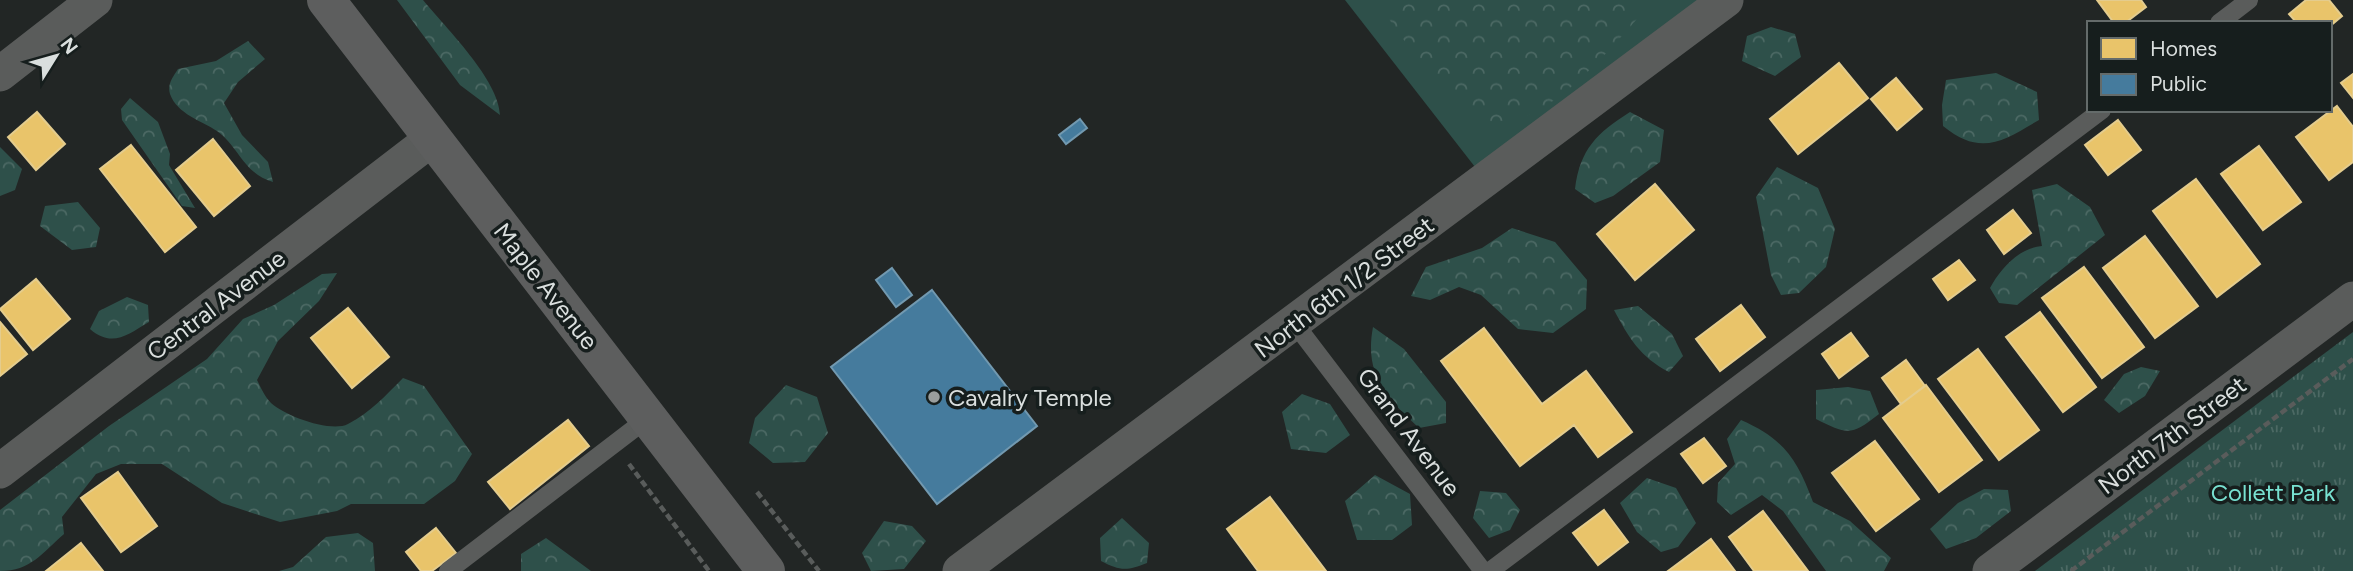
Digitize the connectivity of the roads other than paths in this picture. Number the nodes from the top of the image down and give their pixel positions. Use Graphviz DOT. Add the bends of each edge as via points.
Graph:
graph roads {
  1 [pos="95,0"];
  2 [pos="326,0"];
  3 [pos="1726,0"];
  4 [pos="2249,0"];
  5 [pos="2221,21"];
  6 [pos="0,74"];
  7 [pos="2099,112"];
  8 [pos="433,138"];
  9 [pos="2353,299"];
  10 [pos="1295,324"];
  11 [pos="648,418"];
  12 [pos="0,471"];
  13 [pos="449,571"];
  14 [pos="766,571"];
  15 [pos="960,571"];
  16 [pos="1483,571"];
  17 [pos="1490,571"];
  18 [pos="1990,571"];
  1 -- 6 [label="street"];
  2 -- 8 [label="main road, Maple Avenue"];
  3 -- 10 [label="street, North 6th 1/2 Street"];
  4 -- 5 [label="lane"];
  7 -- 17 [label="lane"];
  8 -- 11 [label="main road, Maple Avenue"];
  8 -- 12 [label="street, Central Avenue"];
  9 -- 18 [label="street, North 7th Street"];
  10 -- 15 [label="street, North 6th 1/2 Street"];
  10 -- 16 [label="lane, Grand Avenue"];
  11 -- 13 [label="lane"];
  11 -- 14 [label="main road, Maple Avenue"];
}
